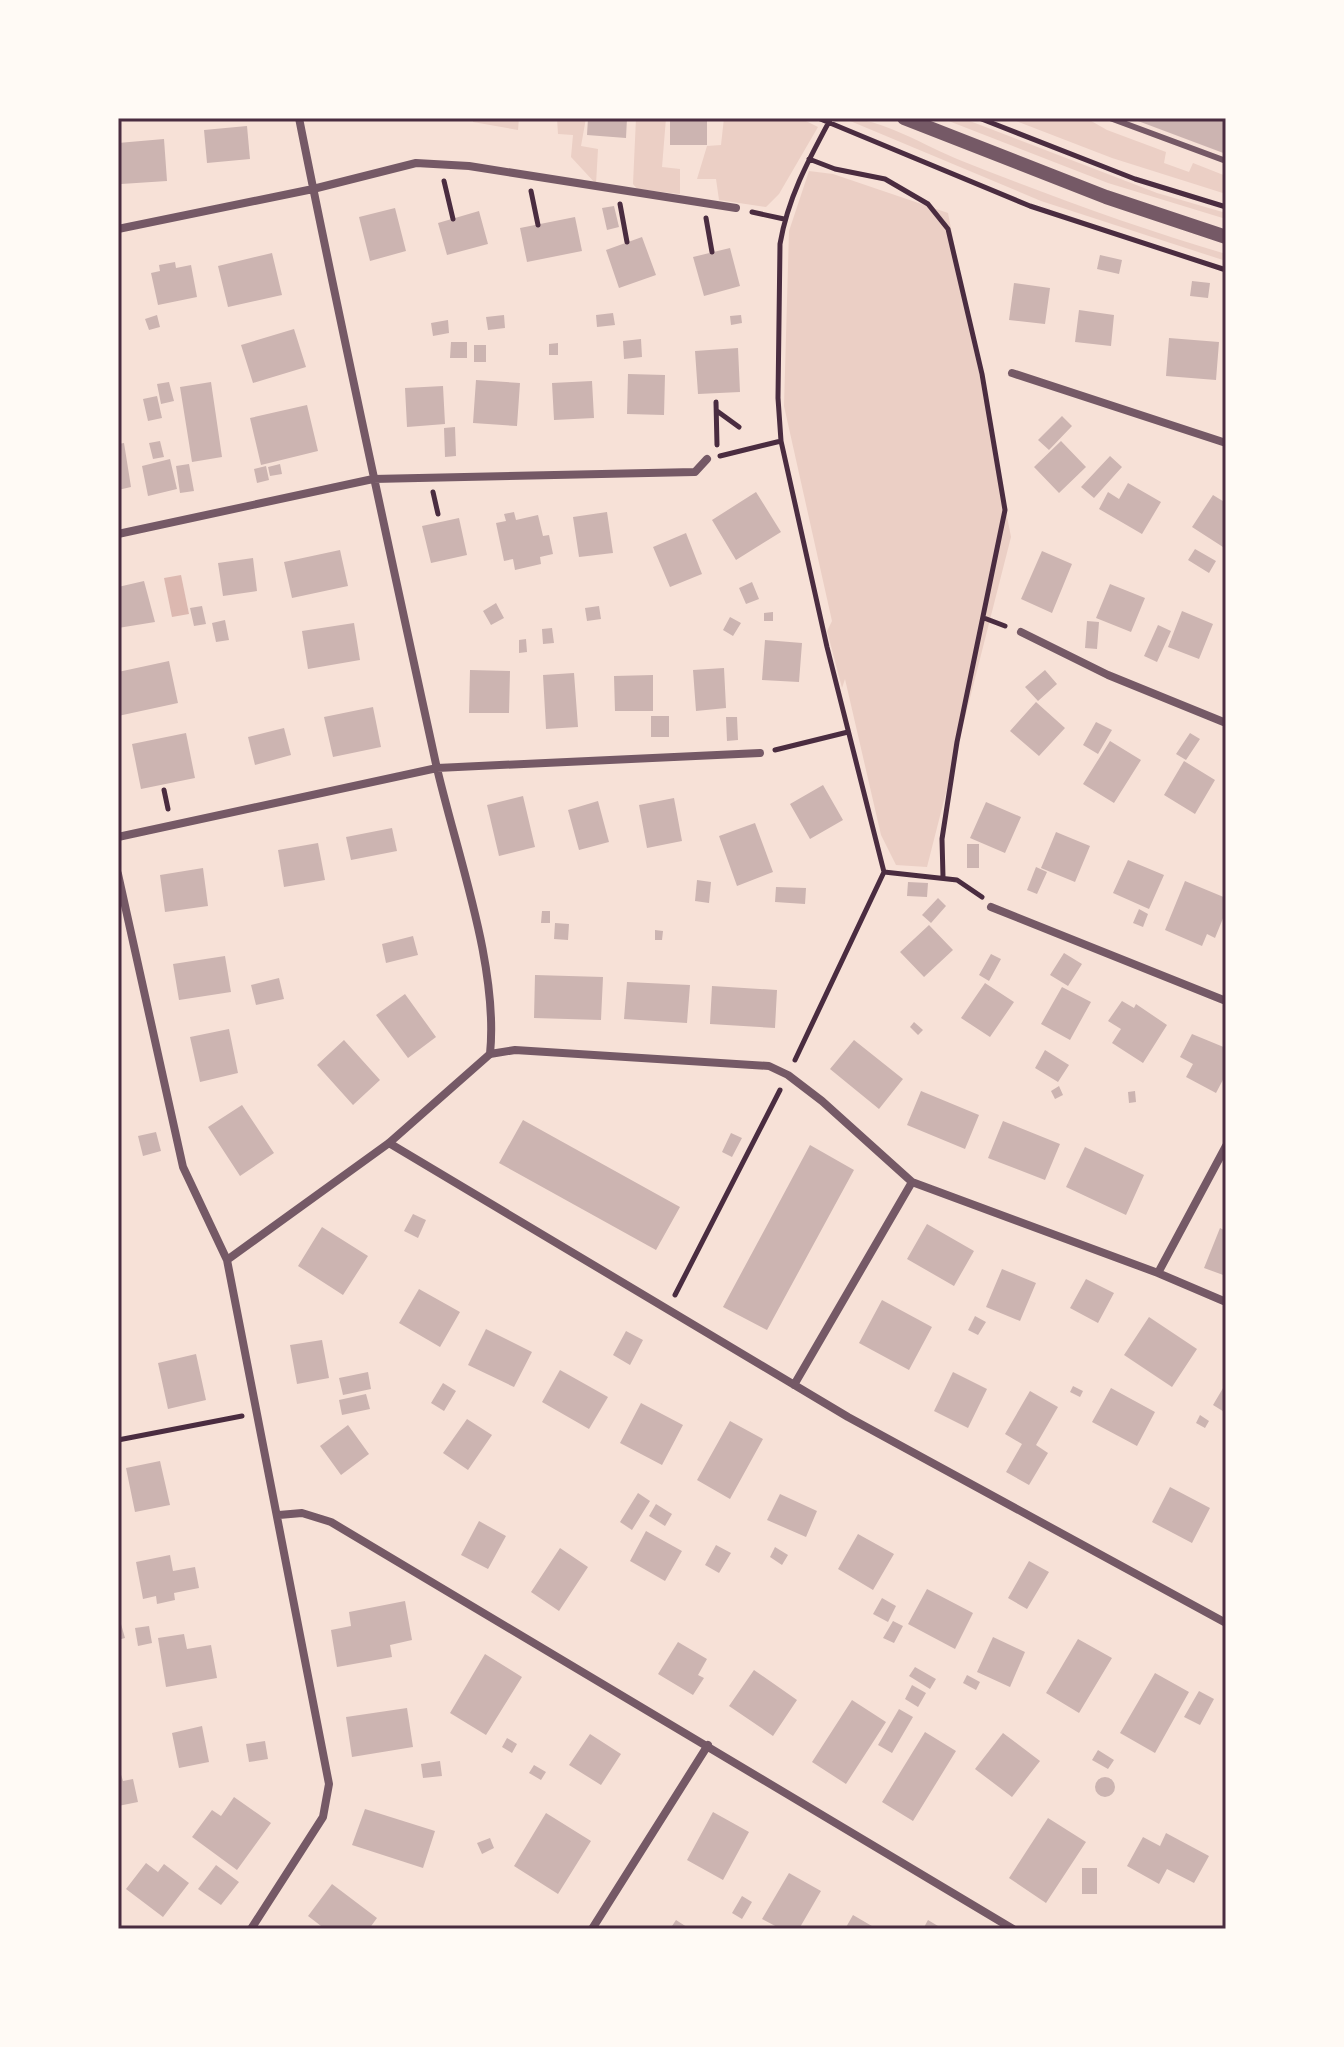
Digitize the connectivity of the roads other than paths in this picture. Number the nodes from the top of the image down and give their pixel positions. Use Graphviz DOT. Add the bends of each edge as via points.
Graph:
graph roads {
  1 [pos="299,118"];
  2 [pos="904,118"];
  3 [pos="1110,118"];
  4 [pos="1226,161"];
  5 [pos="313,189"];
  6 [pos="736,208"];
  7 [pos="118,229"];
  8 [pos="1226,237"];
  9 [pos="1012,373"];
  10 [pos="1226,443"];
  11 [pos="707,459"];
  12 [pos="373,479"];
  13 [pos="118,534"];
  14 [pos="1021,632"];
  15 [pos="1226,723"];
  16 [pos="760,753"];
  17 [pos="437,768"];
  18 [pos="118,837"];
  19 [pos="118,874"];
  20 [pos="991,907"];
  21 [pos="1226,1001"];
  22 [pos="490,1054"];
  23 [pos="389,1143"];
  24 [pos="1226,1146"];
  25 [pos="1222,1162"];
  26 [pos="912,1182"];
  27 [pos="227,1260"];
  28 [pos="1158,1273"];
  29 [pos="1226,1302"];
  30 [pos="794,1385"];
  31 [pos="279,1515"];
  32 [pos="1226,1623"];
  33 [pos="708,1745"];
  34 [pos="251,1929"];
  35 [pos="592,1929"];
  36 [pos="1013,1929"];
  1 -- 5 [label="street"];
  2 -- 8 [label="street" via="1076,186"];
  3 -- 4 [label="lane"];
  5 -- 6 [label="street" via="416,163 440,163"];
  5 -- 7 [label="street"];
  5 -- 12 [label="street"];
  9 -- 10 [label="street"];
  11 -- 12 [label="street" via="695,472"];
  12 -- 13 [label="street"];
  12 -- 17 [label="street"];
  14 -- 15 [label="street" via="1108,675"];
  16 -- 17 [label="street"];
  17 -- 18 [label="street"];
  17 -- 22 [label="street" via="477,931 493,1022"];
  19 -- 27 [label="street" via="183,1167"];
  20 -- 21 [label="street"];
  22 -- 23 [label="street"];
  22 -- 26 [label="street" via="515,1050 769,1066 788,1075"];
  23 -- 27 [label="street"];
  23 -- 30 [label="street"];
  24 -- 25 [label="street"];
  25 -- 28 [label="street"];
  26 -- 28 [label="street"];
  26 -- 30 [label="street"];
  27 -- 31 [label="street"];
  28 -- 29 [label="street"];
  30 -- 32 [label="street"];
  31 -- 33 [label="street" via="302,1513 331,1522"];
  31 -- 34 [label="street" via="329,1784 323,1817"];
  33 -- 35 [label="street"];
  33 -- 36 [label="street"];
}
